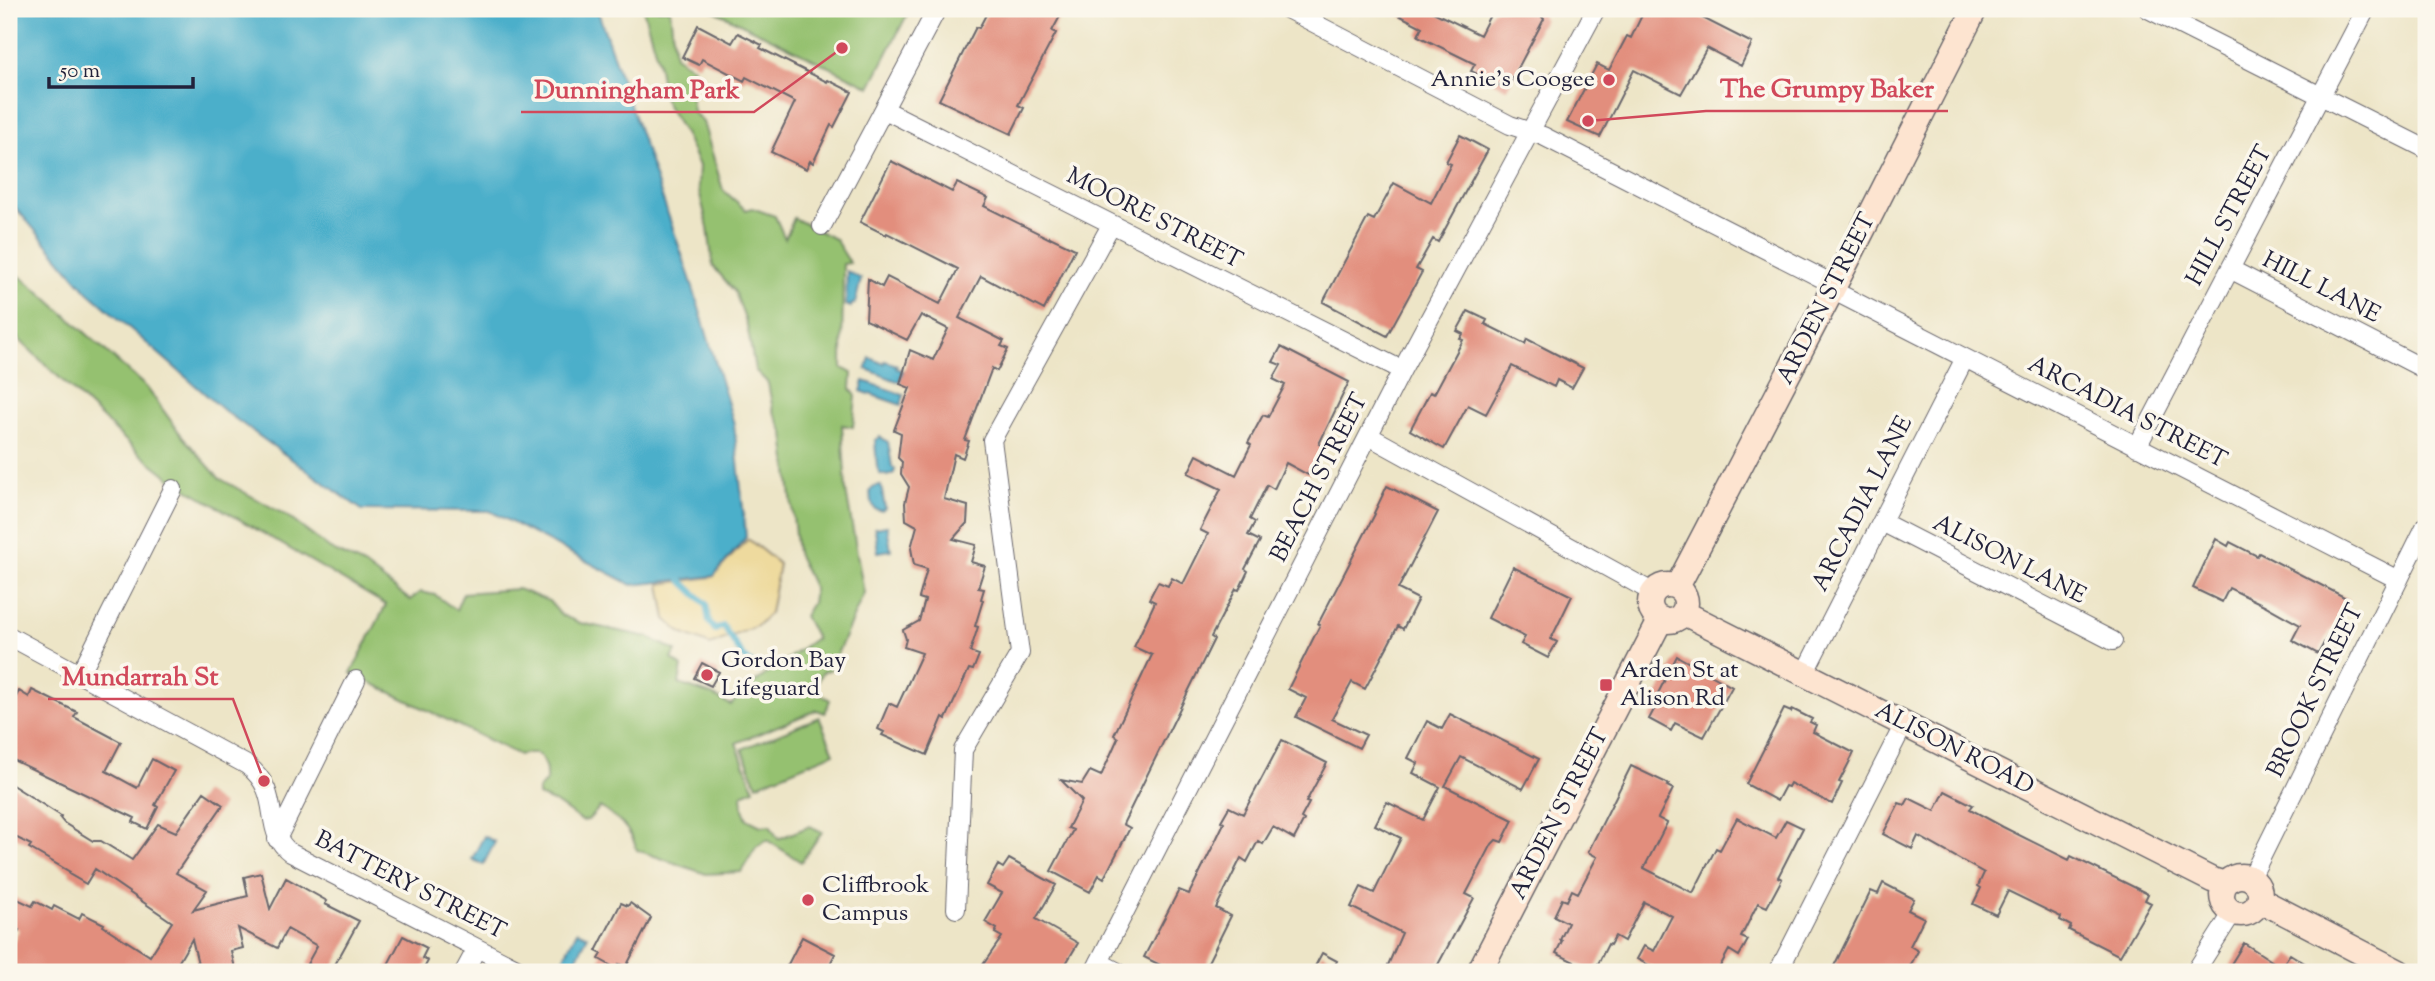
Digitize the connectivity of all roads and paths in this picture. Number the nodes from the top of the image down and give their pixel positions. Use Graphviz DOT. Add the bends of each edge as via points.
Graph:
graph roads {
  1 [pos="937,9"];
  2 [pos="1287,9"];
  3 [pos="1596,9"];
  4 [pos="1975,9"];
  5 [pos="2148,9"];
  6 [pos="2366,9"];
  7 [pos="2321,97"];
  8 [pos="885,110"];
  9 [pos="1528,132"];
  10 [pos="2426,149"];
  11 [pos="1111,225"];
  12 [pos="822,226"];
  13 [pos="2230,269"];
  14 [pos="1834,287"];
  15 [pos="1965,358"];
  16 [pos="1402,370"];
  17 [pos="2426,370"];
  18 [pos="1370,436"];
  19 [pos="2137,447"];
  20 [pos="173,489"];
  21 [pos="1882,522"];
  22 [pos="2426,526"];
  23 [pos="2399,580"];
  24 [pos="1665,590"];
  25 [pos="1672,616"];
  26 [pos="9,636"];
  27 [pos="2113,641"];
  28 [pos="1805,672"];
  29 [pos="80,674"];
  30 [pos="356,681"];
  31 [pos="1904,724"];
  32 [pos="277,839"];
  33 [pos="2225,884"];
  34 [pos="2255,889"];
  35 [pos="956,909"];
  36 [pos="2230,911"];
  37 [pos="477,948"];
  38 [pos="1096,967"];
  39 [pos="464,972"];
  40 [pos="524,972"];
  41 [pos="1118,972"];
  42 [pos="1479,972"];
  43 [pos="1778,972"];
  44 [pos="2195,972"];
  45 [pos="2399,972"];
  1 -- 8 [label="street"];
  2 -- 9 [label="street, ARCADIA STREET"];
  3 -- 9 [label="street, BEACH STREET"];
  4 -- 14 [label="main road, ARDEN STREET"];
  5 -- 7 [label="street"];
  6 -- 7 [label="street, HILL STREET"];
  7 -- 10 [label="street"];
  7 -- 13 [label="street, HILL STREET"];
  8 -- 11 [label="street, MOORE STREET"];
  8 -- 12 [label="street"];
  9 -- 14 [label="street, ARCADIA STREET"];
  9 -- 16 [label="street, BEACH STREET"];
  11 -- 16 [label="street, MOORE STREET"];
  11 -- 35 [label="street" via="992,440 1020,653 963,750"];
  13 -- 17 [label="street, HILL LANE"];
  13 -- 19 [label="street, HILL STREET"];
  14 -- 15 [label="street, ARCADIA STREET"];
  14 -- 24 [label="main road, ARDEN STREET"];
  15 -- 19 [label="street, ARCADIA STREET"];
  15 -- 21 [label="street, ARCADIA LANE"];
  16 -- 18 [label="street, BEACH STREET"];
  18 -- 24 [label="street"];
  18 -- 38 [label="street, BEACH STREET"];
  19 -- 23 [label="street, ARCADIA STREET"];
  20 -- 29 [label="street"];
  21 -- 27 [label="street, ALISON LANE"];
  21 -- 28 [label="street, ARCADIA LANE"];
  22 -- 23 [label="street, BROOK STREET"];
  23 -- 34 [label="street, BROOK STREET"];
  24 -- 25 [label="main road" via="1686,599"];
  25 -- 28 [label="main road, ALISON ROAD"];
  25 -- 42 [label="main road, ARDEN STREET"];
  26 -- 29 [label="street"];
  28 -- 31 [label="main road, ALISON ROAD"];
  29 -- 32 [label="street" via="258,773 267,787"];
  30 -- 32 [label="street"];
  31 -- 33 [label="main road, ALISON ROAD"];
  31 -- 43 [label="street"];
  32 -- 37 [label="street, BATTERY STREET" via="291,853"];
  33 -- 34 [label="main road" via="2236,876"];
  33 -- 36 [label="main road" via="2222,900"];
  34 -- 36 [label="main road" via="2257,906 2242,914"];
  34 -- 45 [label="main road"];
  36 -- 44 [label="street"];
  37 -- 39 [label="street"];
  37 -- 40 [label="street, BATTERY STREET"];
  38 -- 41 [label="street"];
}
